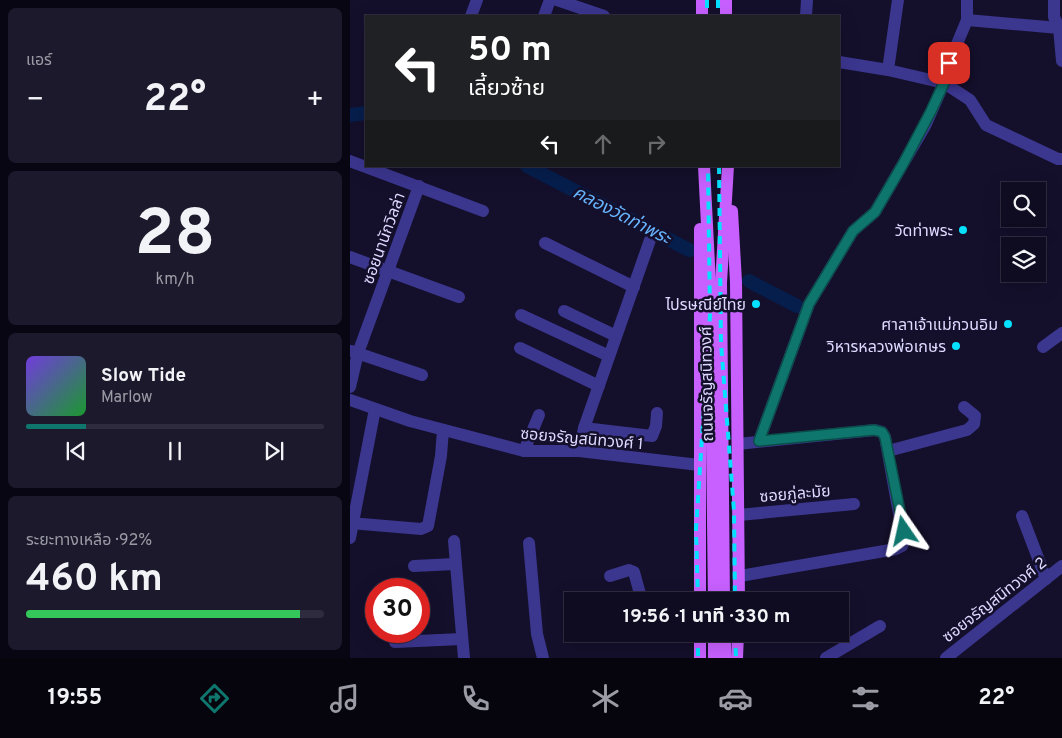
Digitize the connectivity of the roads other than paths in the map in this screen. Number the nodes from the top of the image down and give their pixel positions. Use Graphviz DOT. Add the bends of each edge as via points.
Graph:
graph roads {
  1 [pos="477,0"];
  2 [pos="550,0"];
  3 [pos="557,0"];
  4 [pos="702,0"];
  5 [pos="726,0"];
  6 [pos="807,0"];
  7 [pos="898,0"];
  8 [pos="967,0"];
  9 [pos="1054,0"];
  10 [pos="471,15"];
  11 [pos="544,15"];
  12 [pos="601,15"];
  13 [pos="702,15"];
  14 [pos="726,15"];
  15 [pos="806,15"];
  16 [pos="967,20"];
  17 [pos="1060,35"];
  18 [pos="1062,61"];
  19 [pos="840,62"];
  20 [pos="888,70"];
  21 [pos="944,83"];
  22 [pos="1060,159"];
  23 [pos="350,160"];
  24 [pos="365,166"];
  25 [pos="369,167"];
  26 [pos="704,167"];
  27 [pos="704,167"];
  28 [pos="729,167"];
  29 [pos="729,167"];
  30 [pos="419,186"];
  31 [pos="483,211"];
  32 [pos="650,240"];
  33 [pos="545,243"];
  34 [pos="350,257"];
  35 [pos="388,271"];
  36 [pos="634,287"];
  37 [pos="458,297"];
  38 [pos="564,311"];
  39 [pos="521,315"];
  40 [pos="1062,333"];
  41 [pos="616,336"];
  42 [pos="1044,347"];
  43 [pos="520,348"];
  44 [pos="354,352"];
  45 [pos="609,356"];
  46 [pos="422,375"];
  47 [pos="599,386"];
  48 [pos="350,387"];
  49 [pos="350,400"];
  50 [pos="964,407"];
  51 [pos="375,409"];
  52 [pos="657,413"];
  53 [pos="539,415"];
  54 [pos="584,428"];
  55 [pos="443,430"];
  56 [pos="759,441"];
  57 [pos="738,444"];
  58 [pos="524,451"];
  59 [pos="888,451"];
  60 [pos="579,452"];
  61 [pos="699,465"];
  62 [pos="854,504"];
  63 [pos="739,515"];
  64 [pos="1022,516"];
  65 [pos="351,523"];
  66 [pos="350,538"];
  67 [pos="454,541"];
  68 [pos="529,543"];
  69 [pos="455,564"];
  70 [pos="414,566"];
  71 [pos="1062,566"];
  72 [pos="610,576"];
  73 [pos="740,576"];
  74 [pos="1046,579"];
  75 [pos="640,592"];
  76 [pos="700,592"];
  77 [pos="714,592"];
  78 [pos="724,592"];
  79 [pos="739,592"];
  80 [pos="880,626"];
  81 [pos="462,639"];
  82 [pos="430,640"];
  83 [pos="700,642"];
  84 [pos="714,642"];
  85 [pos="725,642"];
  86 [pos="738,642"];
  87 [pos="464,658"];
  88 [pos="544,658"];
  89 [pos="700,658"];
  90 [pos="714,658"];
  91 [pos="725,658"];
  92 [pos="737,658"];
  93 [pos="826,658"];
  94 [pos="946,658"];
  1 -- 10 [label="street"];
  2 -- 11 [label="street"];
  3 -- 12 [label="street"];
  4 -- 13 [label="main road"];
  5 -- 14 [label="main road"];
  6 -- 15 [label="street"];
  7 -- 20 [label="street"];
  8 -- 16 [label="street"];
  9 -- 17 [label="street" via="1054,17"];
  16 -- 17 [label="street"];
  16 -- 21 [label="street"];
  17 -- 18 [label="street"];
  19 -- 20 [label="street"];
  20 -- 21 [label="street"];
  21 -- 22 [label="street" via="970,100 986,126"];
  21 -- 56 [label="street" via="925,126 875,212 853,231 809,304"];
  23 -- 24 [label="street"];
  25 -- 30 [label="street"];
  26 -- 61 [label="main road, ถนนจรัญสนิทวงศ์" via="698,263"];
  27 -- 77 [label="main road, ถนนจรัญสนิทวงศ์" via="710,284"];
  28 -- 57 [label="main road, ถนนจรัญสนิทวงศ์" via="736,282"];
  29 -- 78 [label="main road, ถนนจรัญสนิทวงศ์" via="721,283"];
  30 -- 31 [label="street"];
  30 -- 35 [label="street, ซอยนานักวิลล่า"];
  32 -- 36 [label="street"];
  33 -- 36 [label="street"];
  34 -- 35 [label="street"];
  35 -- 37 [label="street"];
  35 -- 44 [label="street, ซอยนานักวิลล่า"];
  36 -- 41 [label="street"];
  38 -- 41 [label="street"];
  39 -- 45 [label="street"];
  40 -- 42 [label="street"];
  41 -- 45 [label="street"];
  43 -- 47 [label="street"];
  44 -- 46 [label="street"];
  44 -- 48 [label="street, ซอยนานักวิลล่า"];
  45 -- 47 [label="street"];
  47 -- 54 [label="street"];
  49 -- 51 [label="street, ซอยจรัญสนิทวงศ์ 1"];
  50 -- 59 [label="street" via="976,416 974,424 967,430"];
  51 -- 55 [label="street, ซอยจรัญสนิทวงศ์ 1"];
  51 -- 65 [label="street"];
  52 -- 54 [label="street" via="652,436"];
  53 -- 58 [label="street"];
  54 -- 60 [label="street"];
  55 -- 58 [label="street, ซอยจรัญสนิทวงศ์ 1"];
  55 -- 65 [label="street" via="442,456 428,526 421,529"];
  56 -- 57 [label="street"];
  56 -- 59 [label="street" via="874,430 882,432"];
  57 -- 63 [label="main road, ถนนจรัญสนิทวงศ์"];
  58 -- 60 [label="street, ซอยจรัญสนิทวงศ์ 1"];
  59 -- 73 [label="street" via="904,531 902,546"];
  60 -- 61 [label="street, ซอยจรัญสนิทวงศ์ 1"];
  61 -- 76 [label="main road, ถนนจรัญสนิทวงศ์"];
  62 -- 63 [label="street, ซอยภู่ละมัย"];
  63 -- 73 [label="main road, ถนนจรัญสนิทวงศ์"];
  64 -- 74 [label="street"];
  65 -- 66 [label="street"];
  67 -- 69 [label="street"];
  68 -- 88 [label="street" via="537,634"];
  69 -- 70 [label="street"];
  69 -- 81 [label="street"];
  71 -- 74 [label="street, ซอยจรัญสนิทวงศ์ 2"];
  72 -- 75 [label="street" via="629,570 634,572"];
  73 -- 79 [label="main road, ถนนจรัญสนิทวงศ์"];
  74 -- 94 [label="street, ซอยจรัญสนิทวงศ์ 2"];
  80 -- 93 [label="street"];
  81 -- 82 [label="street"];
  81 -- 87 [label="street"];
  83 -- 89 [label="main road"];
  84 -- 90 [label="main road"];
  85 -- 91 [label="main road"];
  86 -- 92 [label="main road"];
}
